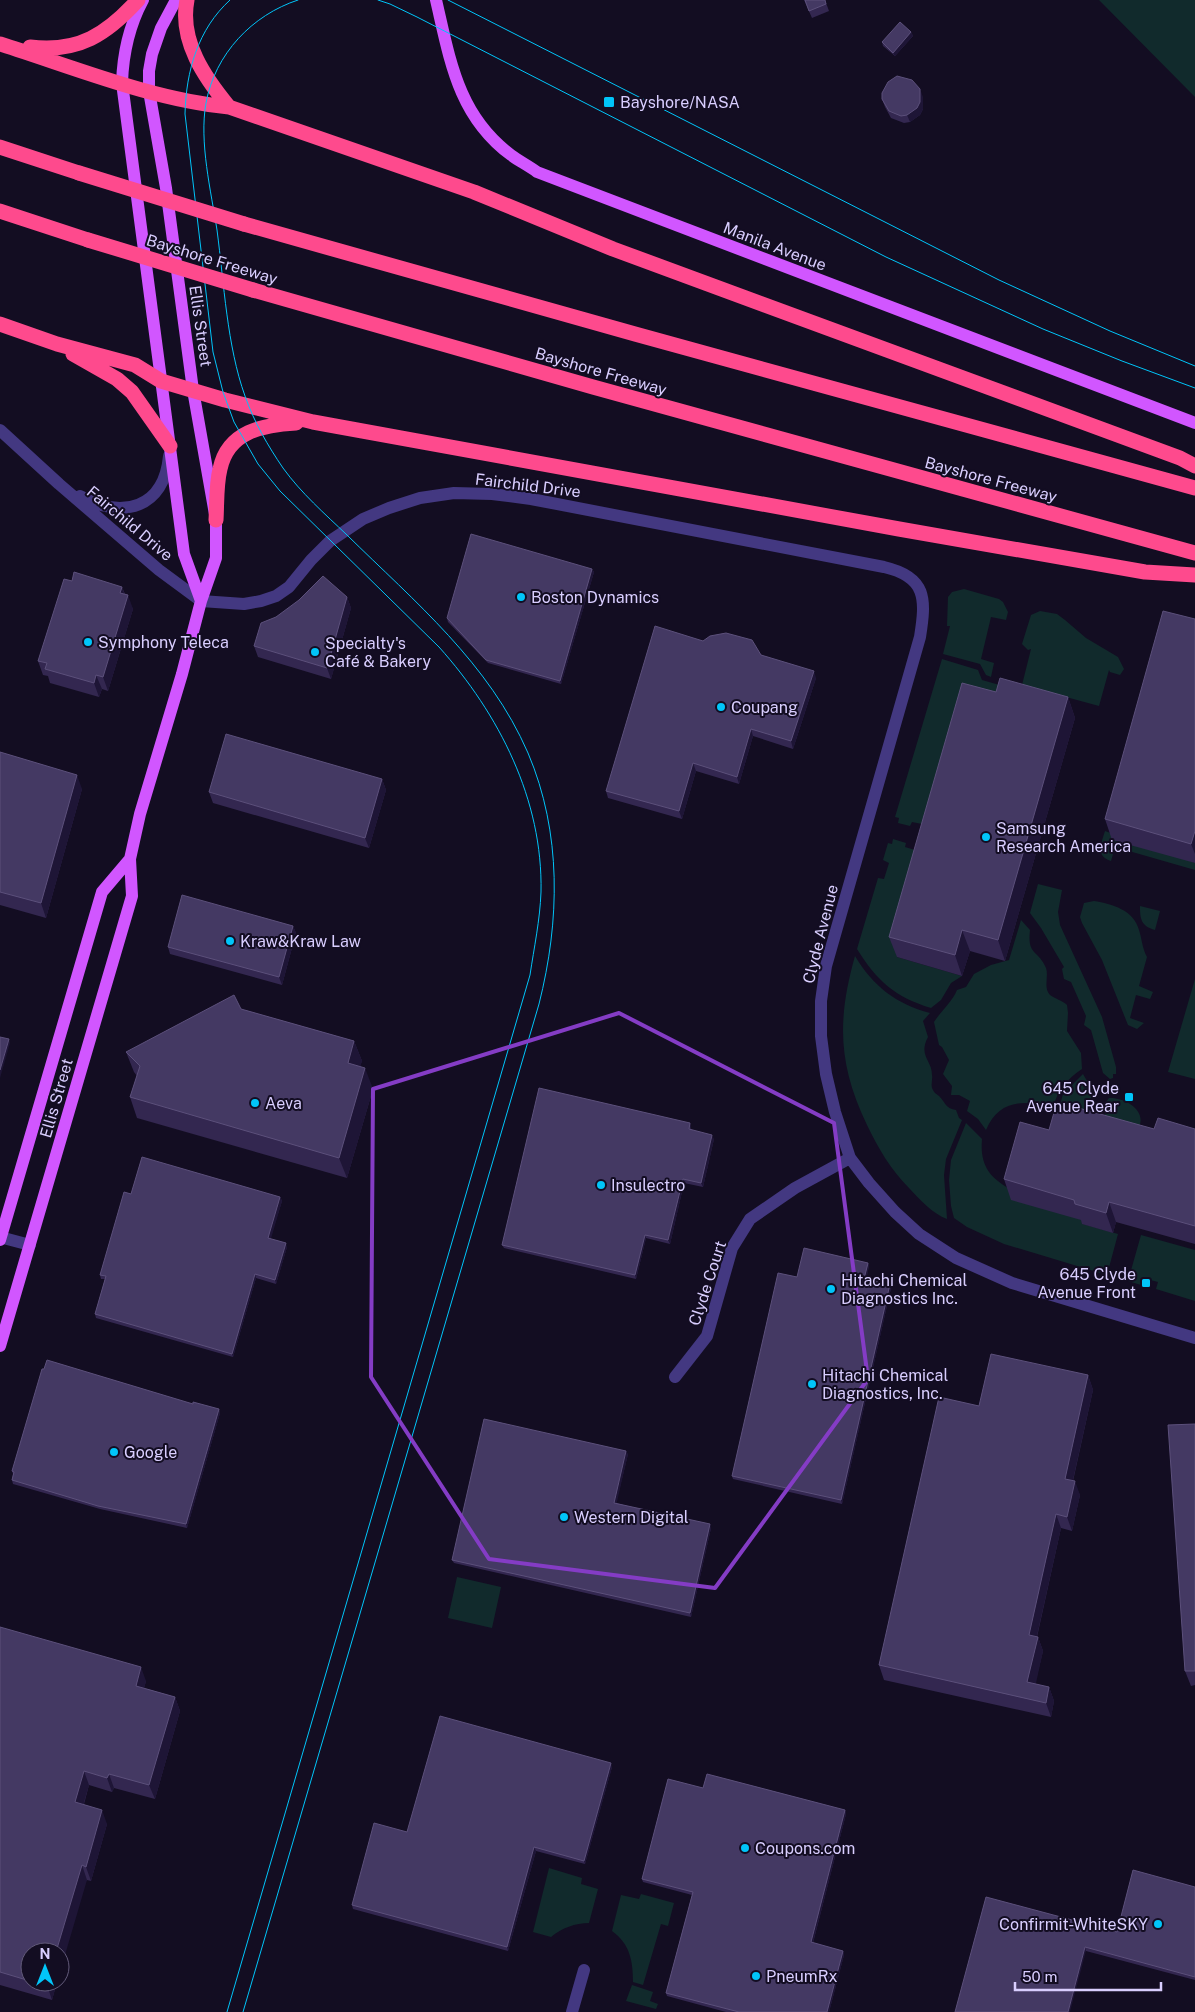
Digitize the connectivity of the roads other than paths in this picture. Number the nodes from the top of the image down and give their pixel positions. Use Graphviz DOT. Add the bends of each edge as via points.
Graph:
graph roads {
  1 [pos="138,0"];
  2 [pos="143,0"];
  3 [pos="176,0"];
  4 [pos="187,0"];
  5 [pos="436,0"];
  6 [pos="1,44"];
  7 [pos="122,83"];
  8 [pos="149,92"];
  9 [pos="229,107"];
  10 [pos="0,147"];
  11 [pos="0,211"];
  12 [pos="0,324"];
  13 [pos="57,344"];
  14 [pos="161,381"];
  15 [pos="193,390"];
  16 [pos="313,422"];
  17 [pos="1195,423"];
  18 [pos="0,430"];
  19 [pos="170,446"];
  20 [pos="1195,466"];
  21 [pos="59,484"];
  22 [pos="1195,488"];
  23 [pos="216,520"];
  24 [pos="1195,553"];
  25 [pos="1195,575"];
  26 [pos="921,595"];
  27 [pos="201,601"];
  28 [pos="130,859"];
  29 [pos="850,1158"];
  30 [pos="0,1238"];
  31 [pos="30,1245"];
  32 [pos="1195,1338"];
  33 [pos="0,1346"];
  34 [pos="675,1376"];
  35 [pos="584,1970"];
  36 [pos="572,2012"];
  1 -- 6 [label="highway" via="120,20 88,41 48,49"];
  2 -- 7 [label="main road" via="129,34"];
  3 -- 8 [label="main road, Ellis Street" via="152,54"];
  4 -- 9 [label="highway" via="187,26 196,60"];
  5 -- 17 [label="main road, Manila Avenue" via="451,67 473,115 510,155 537,172"];
  6 -- 7 [label="highway"];
  7 -- 8 [label="highway"];
  7 -- 14 [label="main road"];
  8 -- 9 [label="highway"];
  8 -- 15 [label="main road, Ellis Street" via="166,188"];
  9 -- 20 [label="highway" via="474,192 613,249"];
  10 -- 22 [label="highway, bridge" via="244,224"];
  11 -- 24 [label="highway, Bayshore Freeway, bridge" via="253,290 602,390"];
  12 -- 13 [label="highway"];
  13 -- 14 [label="highway" via="135,366"];
  13 -- 19 [label="highway" via="117,379 132,392"];
  14 -- 15 [label="highway"];
  14 -- 19 [label="main road"];
  15 -- 16 [label="highway"];
  15 -- 23 [label="main road, Ellis Street"];
  16 -- 23 [label="highway" via="272,424 241,436 225,453 220,469"];
  16 -- 25 [label="highway" via="1145,572"];
  18 -- 21 [label="street, Fairchild Drive"];
  19 -- 21 [label="street" via="168,470 162,485 137,506 106,506 90,502"];
  19 -- 27 [label="main road" via="184,554"];
  21 -- 27 [label="street, Fairchild Drive" via="159,570"];
  23 -- 27 [label="main road, Ellis Street" via="216,558"];
  26 -- 27 [label="street, Fairchild Drive" via="916,581 900,570 531,499 454,493 420,498 363,519 330,541 289,587 276,596 244,604"];
  26 -- 29 [label="street, Clyde Avenue" via="924,613 920,637 826,966 821,1000 826,1074"];
  27 -- 28 [label="main road, Ellis Street"];
  28 -- 30 [label="main road, Ellis Street" via="102,892"];
  28 -- 31 [label="main road, Ellis Street" via="132,896"];
  29 -- 32 [label="street, Clyde Avenue" via="895,1212 919,1234 956,1258 1012,1283"];
  29 -- 34 [label="street, Clyde Court" via="795,1188 750,1220 732,1248 707,1336"];
  30 -- 31 [label="street"];
  31 -- 33 [label="main road, Ellis Street"];
  35 -- 36 [label="street"];
}
